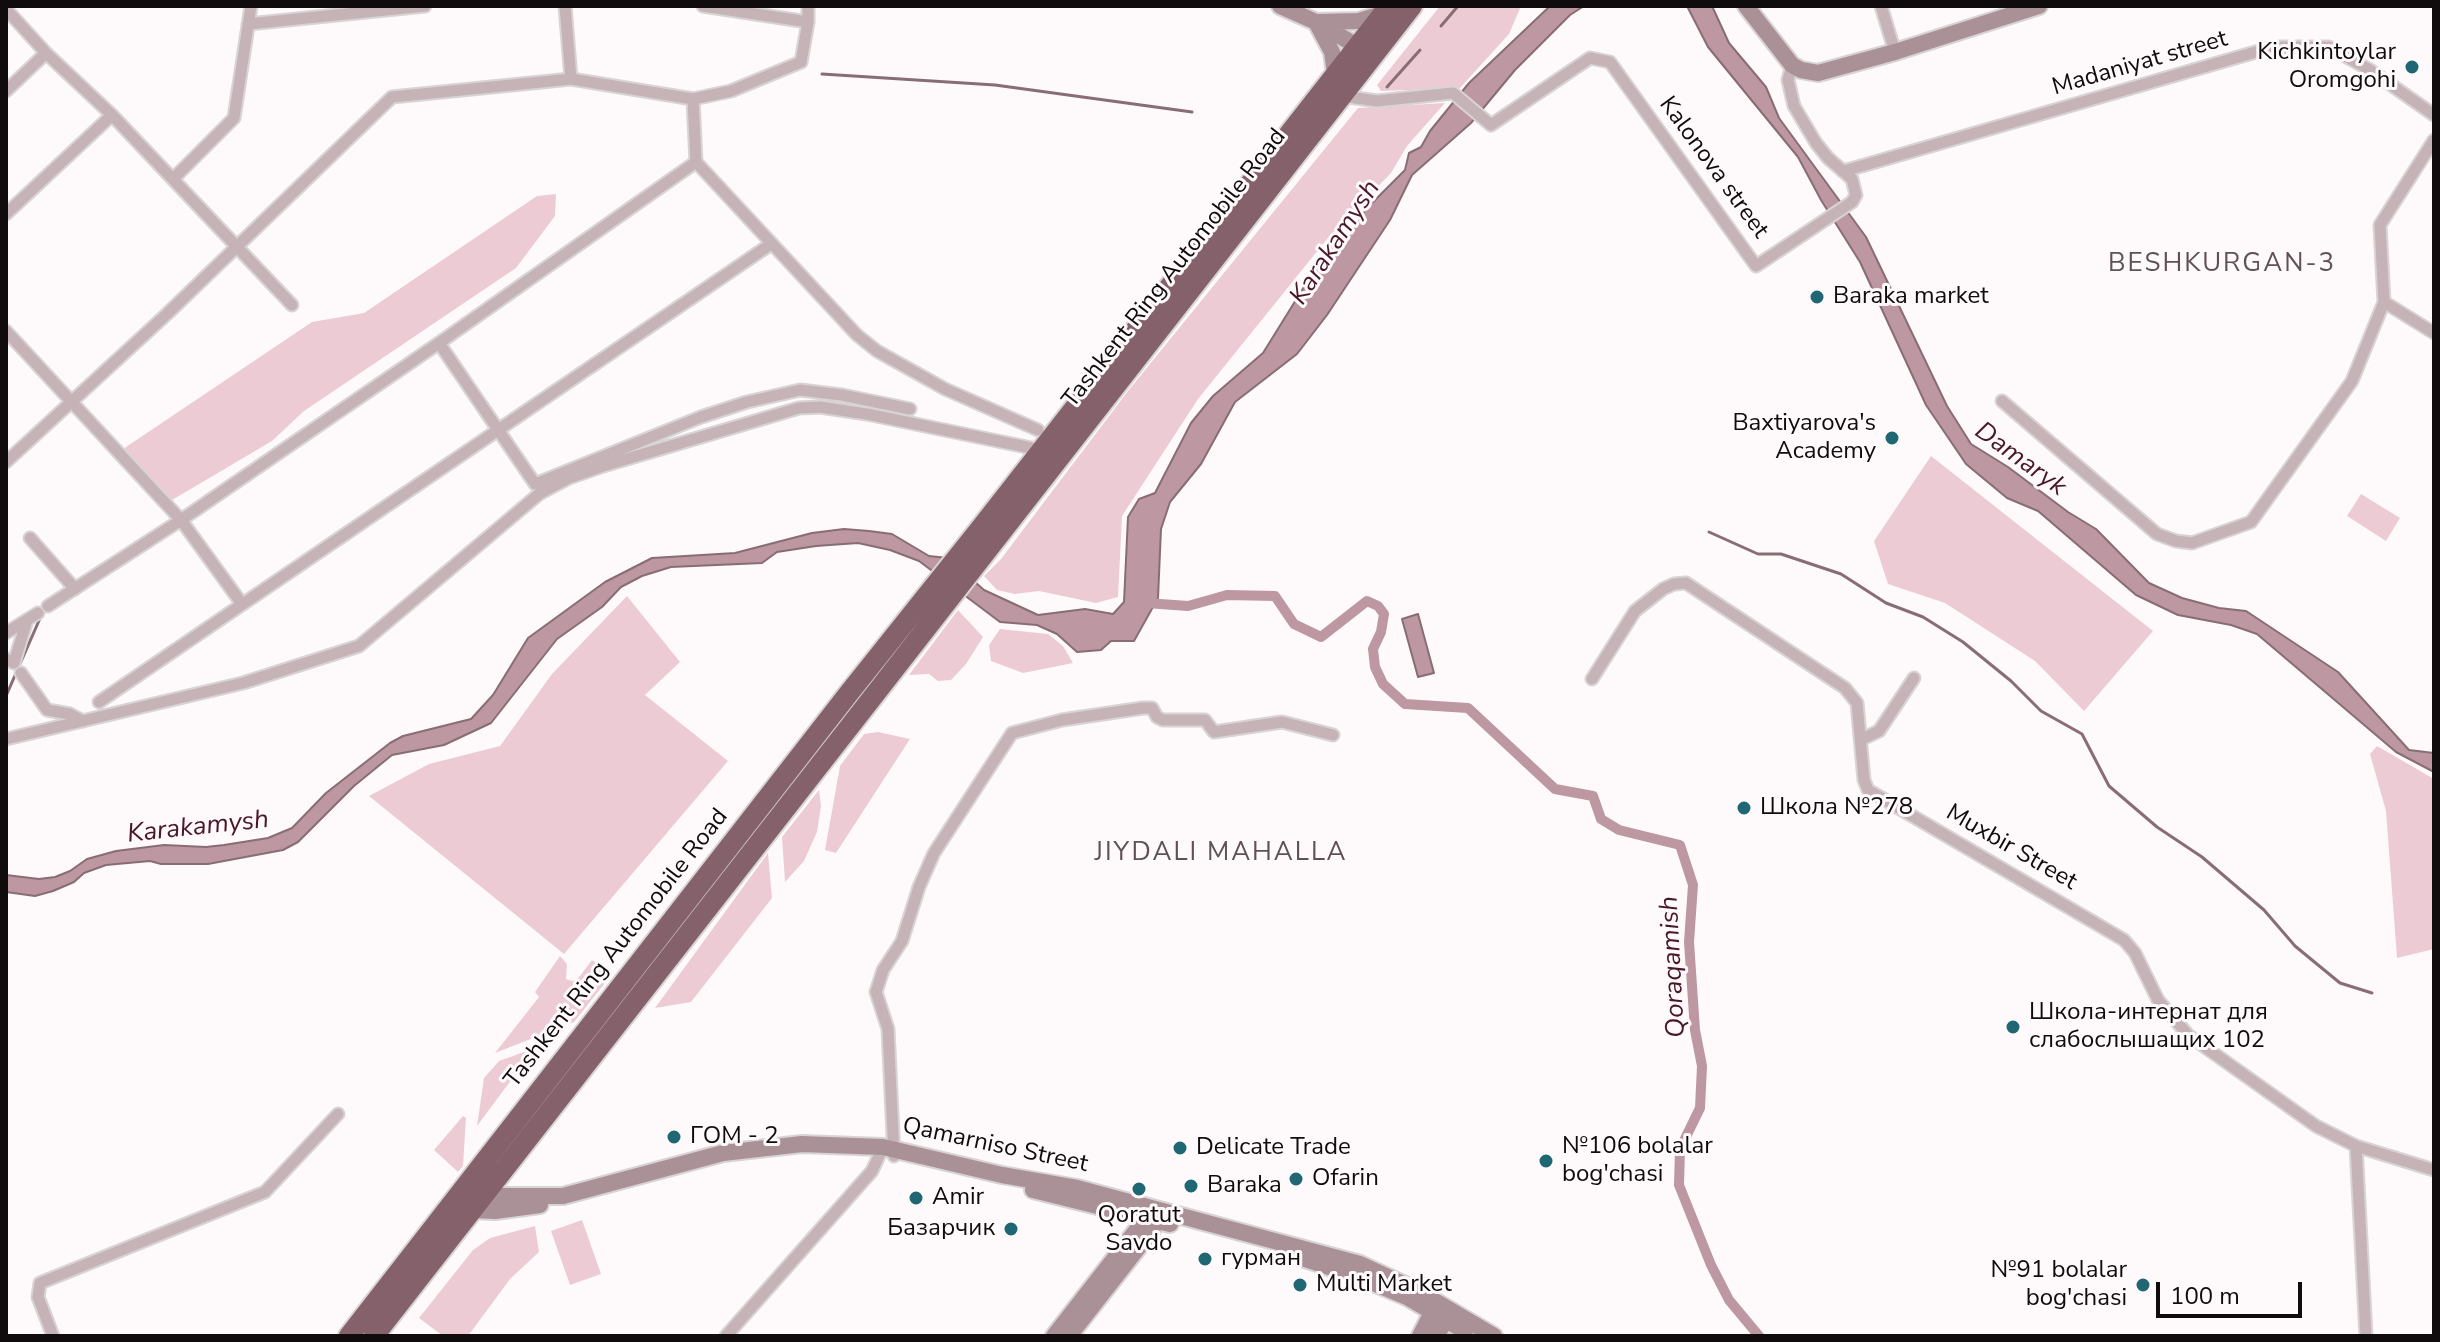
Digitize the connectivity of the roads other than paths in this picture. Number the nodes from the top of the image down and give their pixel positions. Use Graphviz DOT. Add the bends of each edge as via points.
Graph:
graph roads {
  1 [pos="251,6"];
  2 [pos="425,6"];
  3 [pos="565,6"];
  4 [pos="703,6"];
  5 [pos="808,6"];
  6 [pos="1280,6"];
  7 [pos="1412,6"];
  8 [pos="1746,6"];
  9 [pos="1881,6"];
  10 [pos="2039,6"];
  11 [pos="6,9"];
  12 [pos="1385,10"];
  13 [pos="808,22"];
  14 [pos="1316,22"];
  15 [pos="248,24"];
  16 [pos="1365,52"];
  17 [pos="1895,52"];
  18 [pos="46,53"];
  19 [pos="1792,65"];
  20 [pos="1335,74"];
  21 [pos="571,79"];
  22 [pos="6,91"];
  23 [pos="1342,96"];
  24 [pos="693,99"];
  25 [pos="112,115"];
  26 [pos="2434,115"];
  27 [pos="2434,140"];
  28 [pos="696,162"];
  29 [pos="1844,171"];
  30 [pos="173,179"];
  31 [pos="6,214"];
  32 [pos="1216,225"];
  33 [pos="1233,239"];
  34 [pos="771,244"];
  35 [pos="237,246"];
  36 [pos="2384,302"];
  37 [pos="292,305"];
  38 [pos="6,333"];
  39 [pos="2434,333"];
  40 [pos="439,343"];
  41 [pos="69,401"];
  42 [pos="2002,401"];
  43 [pos="910,409"];
  44 [pos="498,430"];
  45 [pos="1040,440"];
  46 [pos="6,462"];
  47 [pos="181,520"];
  48 [pos="30,538"];
  49 [pos="970,557"];
  50 [pos="75,589"];
  51 [pos="935,601"];
  52 [pos="242,604"];
  53 [pos="37,613"];
  54 [pos="6,633"];
  55 [pos="6,659"];
  56 [pos="21,673"];
  57 [pos="1914,678"];
  58 [pos="1592,679"];
  59 [pos="99,702"];
  60 [pos="83,721"];
  61 [pos="1333,735"];
  62 [pos="6,739"];
  63 [pos="1862,739"];
  64 [pos="696,889"];
  65 [pos="714,903"];
  66 [pos="338,1114"];
  67 [pos="2356,1146"];
  68 [pos="888,1152"];
  69 [pos="2434,1170"];
  70 [pos="470,1197"];
  71 [pos="1151,1216"];
  72 [pos="388,1302"];
  73 [pos="1441,1312"];
  74 [pos="53,1336"];
  75 [pos="349,1336"];
  76 [pos="374,1336"];
  77 [pos="726,1336"];
  78 [pos="1054,1336"];
  79 [pos="1069,1336"];
  80 [pos="1420,1336"];
  81 [pos="1436,1336"];
  82 [pos="1474,1336"];
  83 [pos="1494,1336"];
  84 [pos="2366,1336"];
  1 -- 15 [label="street"];
  2 -- 15 [label="street"];
  3 -- 21 [label="street"];
  4 -- 13 [label="street"];
  5 -- 13 [label="street"];
  6 -- 14 [label="main road"];
  7 -- 16 [label="highway, Tashkent Ring Automobile Road"];
  8 -- 19 [label="main road"];
  9 -- 17 [label="street"];
  10 -- 17 [label="main road"];
  11 -- 18 [label="street"];
  12 -- 14 [label="main road" via="1359,21"];
  12 -- 16 [label="highway, Tashkent Ring Automobile Road"];
  13 -- 24 [label="street" via="801,62 731,91"];
  14 -- 16 [label="main road"];
  14 -- 20 [label="main road" via="1332,52"];
  15 -- 30 [label="street" via="234,118"];
  16 -- 20 [label="highway, Tashkent Ring Automobile Road"];
  16 -- 23 [label="highway, Tashkent Ring Automobile Road"];
  17 -- 19 [label="main road" via="1824,73"];
  18 -- 22 [label="street"];
  18 -- 25 [label="street"];
  19 -- 29 [label="street" via="1788,80 1794,106 1816,143"];
  20 -- 32 [label="highway, Tashkent Ring Automobile Road"];
  21 -- 24 [label="street"];
  21 -- 35 [label="street" via="392,97"];
  23 -- 29 [label="street, Kalonova street" via="1377,101 1453,93 1489,123 1590,58 1610,62 1756,266 1852,202 1856,185"];
  23 -- 33 [label="highway, Tashkent Ring Automobile Road"];
  24 -- 28 [label="street"];
  25 -- 30 [label="street"];
  25 -- 31 [label="street"];
  26 -- 29 [label="street, Madaniyat street" via="2329,47 2273,47"];
  27 -- 36 [label="street" via="2380,225"];
  28 -- 34 [label="street"];
  28 -- 40 [label="street"];
  30 -- 35 [label="street"];
  32 -- 33 [label="highway"];
  32 -- 45 [label="highway, Tashkent Ring Automobile Road"];
  33 -- 49 [label="highway, Tashkent Ring Automobile Road"];
  34 -- 44 [label="street"];
  34 -- 45 [label="street" via="877,351"];
  35 -- 37 [label="street"];
  35 -- 41 [label="street"];
  36 -- 39 [label="street"];
  36 -- 42 [label="street" via="2352,381 2251,522 2192,543 2157,534"];
  38 -- 41 [label="street"];
  40 -- 44 [label="street"];
  40 -- 47 [label="street"];
  41 -- 46 [label="street"];
  41 -- 47 [label="street"];
  43 -- 44 [label="street" via="800,390 701,417 535,484"];
  44 -- 52 [label="street"];
  45 -- 49 [label="highway, Tashkent Ring Automobile Road"];
  45 -- 60 [label="street" via="799,408 603,466 539,494 359,646 243,683"];
  47 -- 50 [label="street"];
  47 -- 52 [label="street"];
  48 -- 50 [label="street"];
  49 -- 51 [label="highway"];
  50 -- 53 [label="street"];
  51 -- 64 [label="highway, Tashkent Ring Automobile Road"];
  51 -- 65 [label="highway, Tashkent Ring Automobile Road"];
  52 -- 59 [label="street"];
  53 -- 54 [label="street"];
  53 -- 55 [label="street" via="14,663"];
  56 -- 60 [label="street" via="47,710"];
  57 -- 63 [label="street" via="1879,731"];
  58 -- 63 [label="street, Muxbir Street" via="1635,611 1663,589 1686,583 1845,688 1857,703"];
  60 -- 62 [label="street"];
  61 -- 68 [label="street" via="1282,722 1214,732 1205,720 1163,720 1152,708 1062,720 1012,733 934,853 902,941 876,992 888,1029"];
  63 -- 67 [label="street, Muxbir Street" via="1868,790 2124,940 2158,1000 2188,1035 2316,1126"];
  64 -- 65 [label="highway"];
  64 -- 70 [label="highway, Tashkent Ring Automobile Road"];
  65 -- 70 [label="highway, Tashkent Ring Automobile Road"];
  66 -- 74 [label="street" via="265,1192 40,1283 38,1297"];
  67 -- 69 [label="street, Muxbir Street"];
  67 -- 84 [label="street"];
  68 -- 70 [label="main road, Qamarniso Street" via="802,1149 723,1162 583,1199 495,1211"];
  68 -- 71 [label="main road, Qamarniso Street" via="1077,1188"];
  68 -- 77 [label="street"];
  70 -- 72 [label="highway, Tashkent Ring Automobile Road"];
  71 -- 73 [label="main road, Qamarniso Street" via="1360,1264"];
  71 -- 78 [label="main road"];
  71 -- 79 [label="main road" via="1148,1235"];
  72 -- 75 [label="highway, Tashkent Ring Automobile Road"];
  72 -- 76 [label="highway, Tashkent Ring Automobile Road"];
  73 -- 80 [label="main road"];
  73 -- 81 [label="main road"];
  73 -- 82 [label="main road, Qamarniso Street"];
  73 -- 83 [label="main road, Qamarniso Street"];
}
